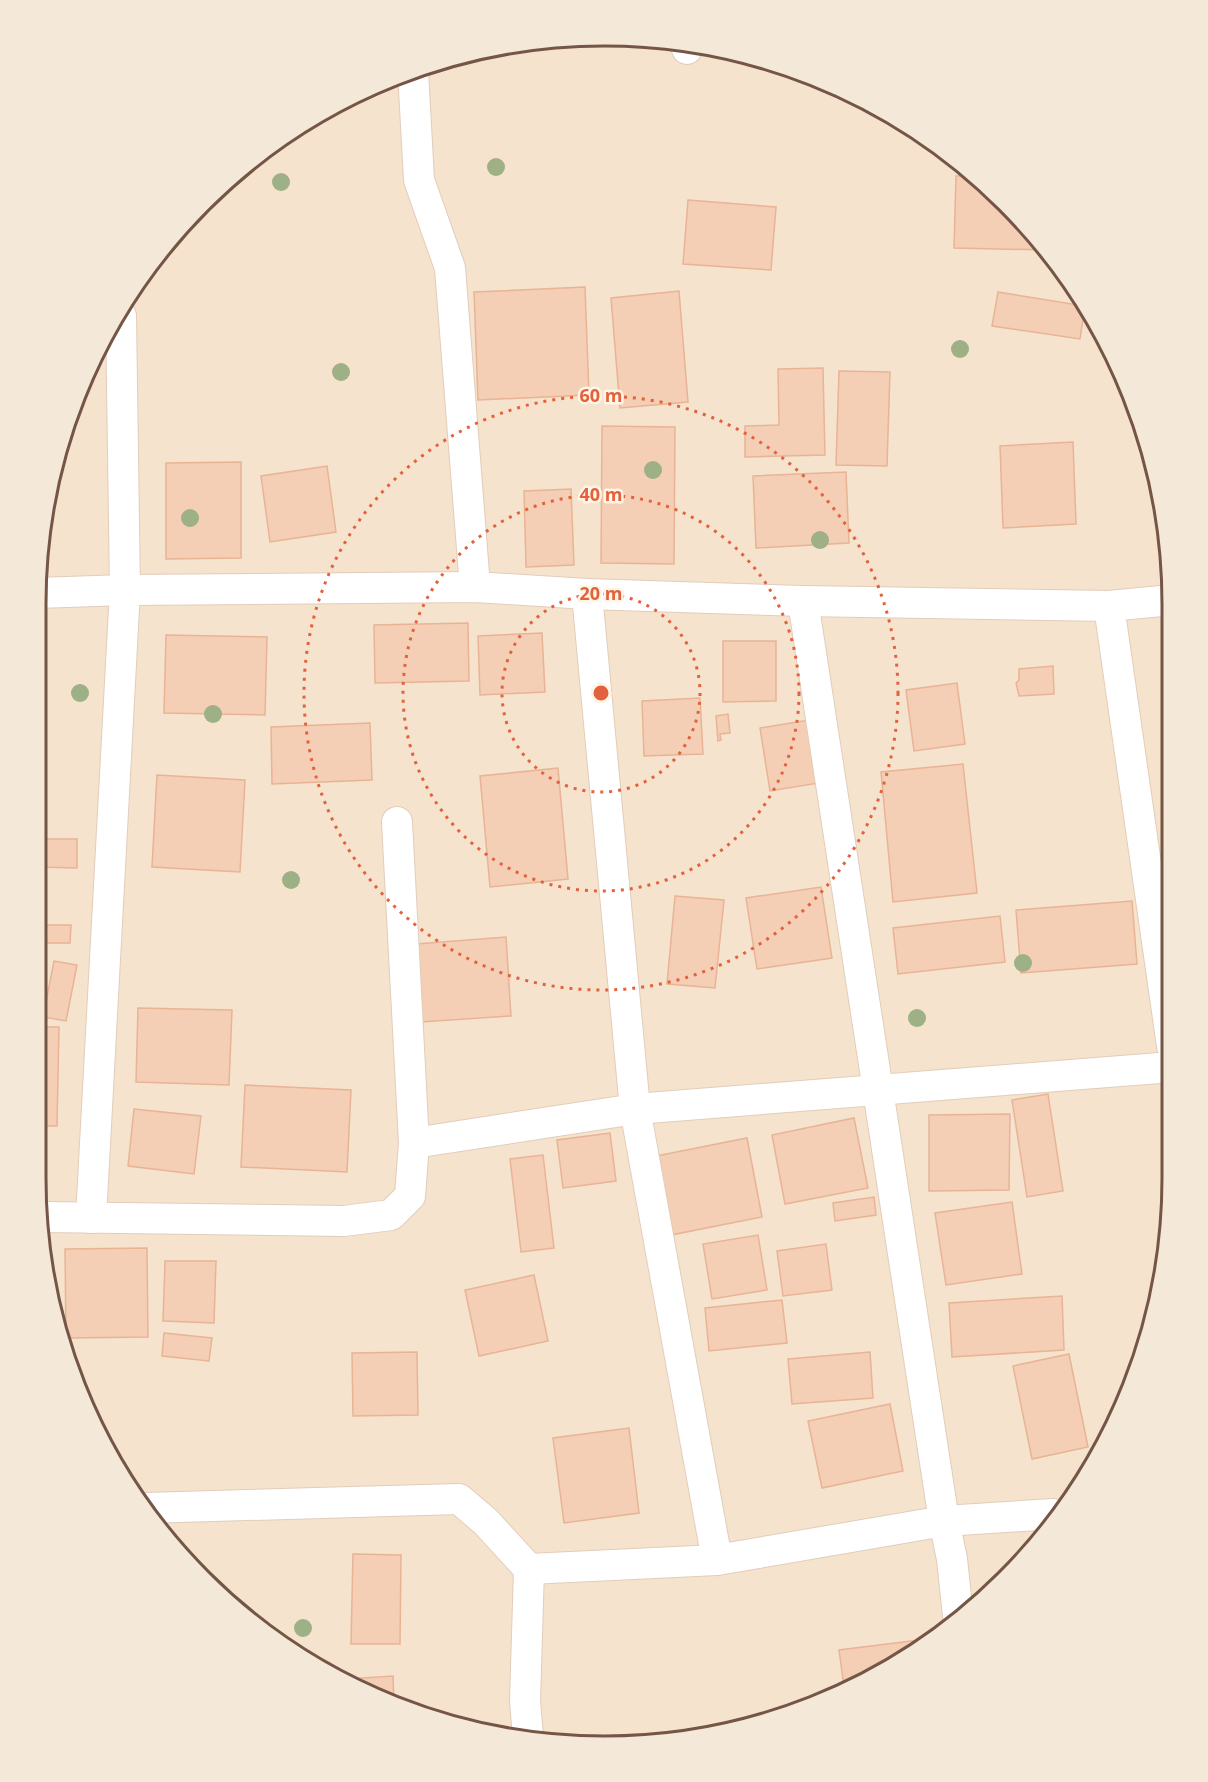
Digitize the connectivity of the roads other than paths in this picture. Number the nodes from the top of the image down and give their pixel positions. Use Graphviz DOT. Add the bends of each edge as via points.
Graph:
graph roads {
  1 [pos="414,80"];
  2 [pos="121,325"];
  3 [pos="475,587"];
  4 [pos="125,590"];
  5 [pos="47,593"];
  6 [pos="587,594"];
  7 [pos="803,601"];
  8 [pos="1162,601"];
  9 [pos="1109,606"];
  10 [pos="397,822"];
  11 [pos="1162,976"];
  12 [pos="1162,1068"];
  13 [pos="878,1089"];
  14 [pos="635,1109"];
  15 [pos="414,1143"];
  16 [pos="48,1217"];
  17 [pos="92,1218"];
  18 [pos="155,1508"];
  19 [pos="1048,1514"];
  20 [pos="944,1521"];
  21 [pos="717,1560"];
  22 [pos="529,1569"];
  23 [pos="957,1609"];
  24 [pos="528,1730"];
  1 -- 3 [label="street" via="419,180 450,268"];
  2 -- 4 [label="street"];
  3 -- 4 [label="street"];
  3 -- 6 [label="street"];
  4 -- 5 [label="street"];
  4 -- 17 [label="street"];
  6 -- 7 [label="street"];
  6 -- 14 [label="street"];
  7 -- 9 [label="street"];
  7 -- 13 [label="street"];
  8 -- 9 [label="street"];
  9 -- 11 [label="street"];
  10 -- 15 [label="street"];
  12 -- 13 [label="street"];
  13 -- 14 [label="street"];
  13 -- 20 [label="street"];
  14 -- 15 [label="street"];
  14 -- 21 [label="street"];
  15 -- 17 [label="street" via="410,1196 391,1215 344,1221"];
  16 -- 17 [label="street"];
  18 -- 22 [label="street" via="459,1499"];
  19 -- 20 [label="street"];
  20 -- 21 [label="street"];
  20 -- 23 [label="street"];
  21 -- 22 [label="street"];
  22 -- 24 [label="street"];
}
